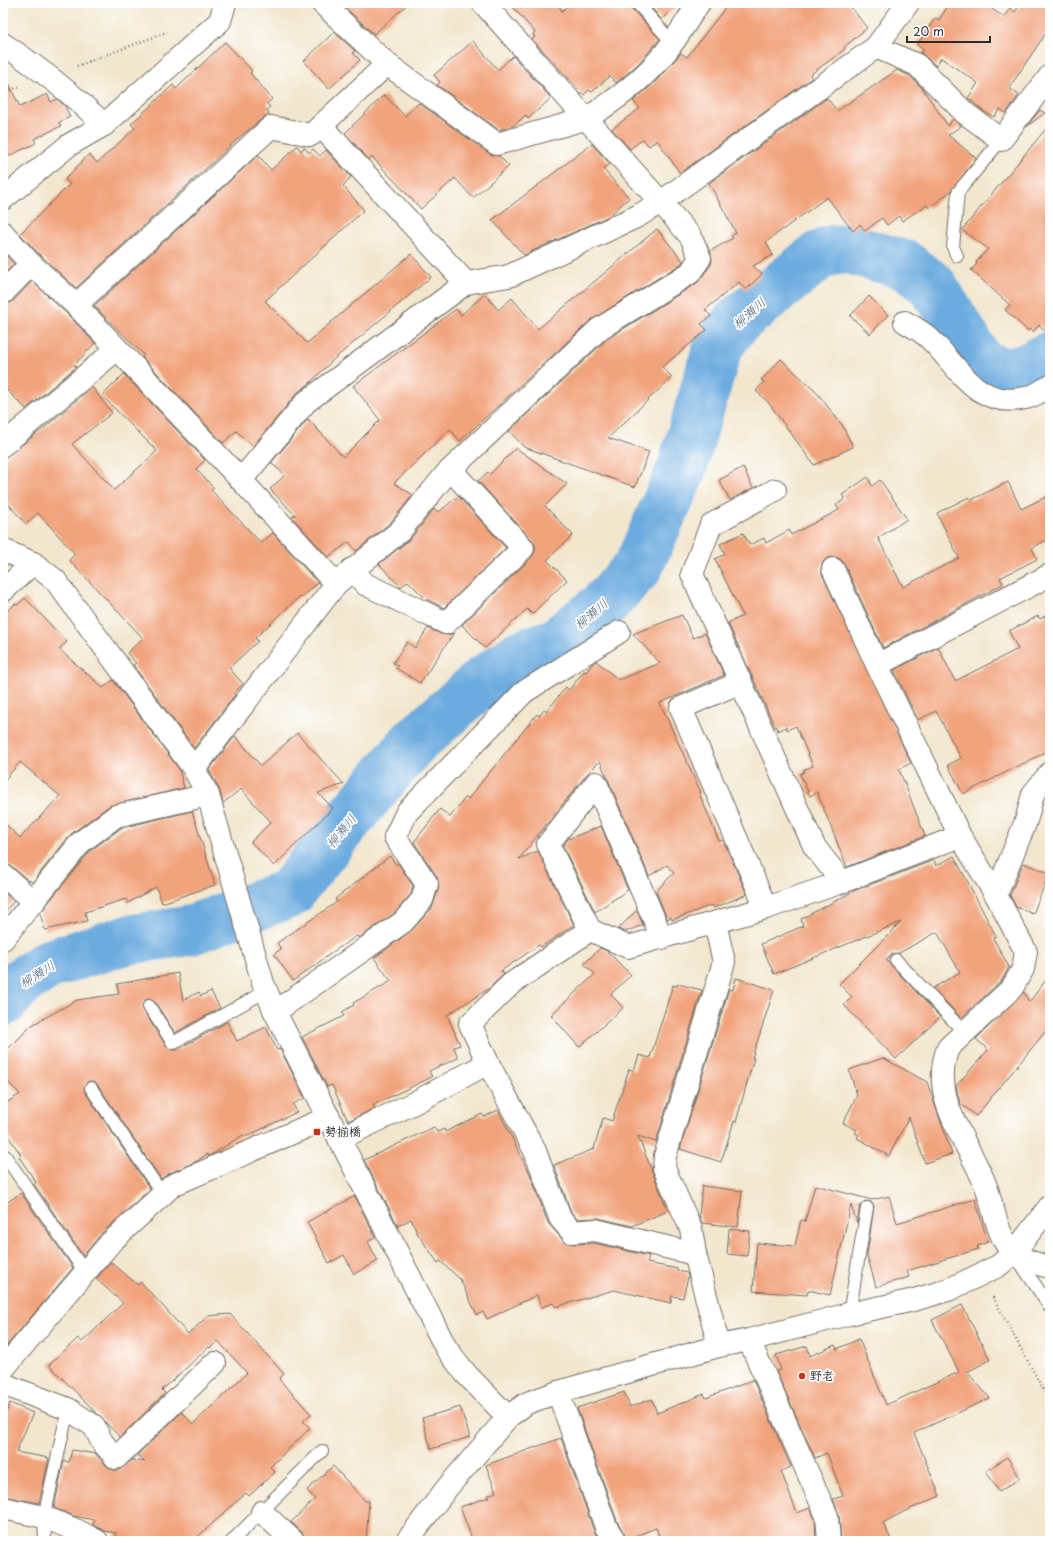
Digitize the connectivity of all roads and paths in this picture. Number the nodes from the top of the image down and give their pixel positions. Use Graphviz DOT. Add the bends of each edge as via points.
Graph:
graph roads {
  1 [pos="225,3"];
  2 [pos="322,3"];
  3 [pos="482,3"];
  4 [pos="637,3"];
  5 [pos="699,3"];
  6 [pos="908,3"];
  7 [pos="172,31"];
  8 [pos="672,42"];
  9 [pos="3,44"];
  10 [pos="876,47"];
  11 [pos="386,64"];
  12 [pos="48,76"];
  13 [pos="1047,86"];
  14 [pos="3,93"];
  15 [pos="585,119"];
  16 [pos="104,125"];
  17 [pos="321,126"];
  18 [pos="1001,140"];
  19 [pos="3,199"];
  20 [pos="661,202"];
  21 [pos="3,233"];
  22 [pos="957,256"];
  23 [pos="31,264"];
  24 [pos="466,283"];
  25 [pos="3,293"];
  26 [pos="76,305"];
  27 [pos="905,322"];
  28 [pos="117,349"];
  29 [pos="1050,386"];
  30 [pos="3,445"];
  31 [pos="451,470"];
  32 [pos="241,480"];
  33 [pos="775,490"];
  34 [pos="3,550"];
  35 [pos="33,563"];
  36 [pos="352,568"];
  37 [pos="833,569"];
  38 [pos="1050,575"];
  39 [pos="336,584"];
  40 [pos="3,591"];
  41 [pos="619,632"];
  42 [pos="877,665"];
  43 [pos="741,682"];
  44 [pos="194,769"];
  45 [pos="1050,772"];
  46 [pos="208,795"];
  47 [pos="960,836"];
  48 [pos="3,875"];
  49 [pos="842,882"];
  50 [pos="996,896"];
  51 [pos="34,902"];
  52 [pos="766,908"];
  53 [pos="715,923"];
  54 [pos="590,930"];
  55 [pos="662,938"];
  56 [pos="3,939"];
  57 [pos="896,960"];
  58 [pos="266,992"];
  59 [pos="149,1006"];
  60 [pos="275,1012"];
  61 [pos="964,1032"];
  62 [pos="488,1063"];
  63 [pos="91,1088"];
  64 [pos="329,1117"];
  65 [pos="339,1139"];
  66 [pos="5,1156"];
  67 [pos="163,1195"];
  68 [pos="1050,1206"];
  69 [pos="867,1208"];
  70 [pos="695,1254"];
  71 [pos="1014,1254"];
  72 [pos="1050,1267"];
  73 [pos="86,1272"];
  74 [pos="981,1276"];
  75 [pos="1050,1307"];
  76 [pos="849,1314"];
  77 [pos="749,1340"];
  78 [pos="720,1346"];
  79 [pos="215,1363"];
  80 [pos="3,1369"];
  81 [pos="3,1384"];
  82 [pos="558,1392"];
  83 [pos="1050,1402"];
  84 [pos="68,1409"];
  85 [pos="508,1417"];
  86 [pos="322,1451"];
  87 [pos="3,1508"];
  88 [pos="262,1512"];
  89 [pos="44,1517"];
  90 [pos="45,1541"];
  91 [pos="97,1541"];
  92 [pos="232,1541"];
  93 [pos="293,1541"];
  94 [pos="407,1541"];
  95 [pos="615,1541"];
  96 [pos="829,1541"];
  1 -- 16 [label="street" via="220,21"];
  2 -- 11 [label="street"];
  3 -- 15 [label="street"];
  4 -- 8 [label="lane"];
  5 -- 8 [label="street"];
  6 -- 10 [label="street"];
  7 -- 12 [label="path"];
  8 -- 15 [label="street" via="640,80"];
  9 -- 12 [label="street"];
  10 -- 18 [label="street" via="917,65 965,113"];
  10 -- 20 [label="street"];
  11 -- 15 [label="street" via="498,144"];
  11 -- 17 [label="street"];
  12 -- 14 [label="path"];
  12 -- 16 [label="street" via="78,99"];
  13 -- 18 [label="street"];
  15 -- 20 [label="street"];
  16 -- 19 [label="street" via="69,145"];
  17 -- 24 [label="street"];
  17 -- 26 [label="street" via="311,135 271,127"];
  18 -- 22 [label="lane" via="958,192 953,247"];
  20 -- 24 [label="street" via="638,216 509,276"];
  20 -- 31 [label="street" via="691,237 700,258 690,273 599,329"];
  21 -- 23 [label="street"];
  23 -- 25 [label="street"];
  23 -- 26 [label="street"];
  24 -- 32 [label="street" via="306,402"];
  26 -- 28 [label="street"];
  27 -- 29 [label="street" via="930,338 972,387 990,396 1007,401 1027,398"];
  28 -- 30 [label="street"];
  28 -- 32 [label="street"];
  31 -- 36 [label="street" via="400,531"];
  31 -- 36 [label="street" via="523,548 446,623 365,584"];
  32 -- 39 [label="street"];
  33 -- 43 [label="street" via="711,525 692,574"];
  34 -- 35 [label="street"];
  35 -- 40 [label="street"];
  35 -- 44 [label="street" via="56,580"];
  36 -- 39 [label="street"];
  37 -- 42 [label="street"];
  38 -- 42 [label="street"];
  39 -- 44 [label="street"];
  41 -- 60 [label="street" via="524,692 406,812 395,837 427,884 422,900 403,922"];
  42 -- 47 [label="street"];
  43 -- 49 [label="street" via="814,846"];
  43 -- 52 [label="street" via="681,708"];
  44 -- 46 [label="street"];
  45 -- 50 [label="street" via="1033,794 1026,821"];
  46 -- 51 [label="street" via="116,816 81,842"];
  46 -- 58 [label="street"];
  47 -- 49 [label="street"];
  47 -- 50 [label="street"];
  48 -- 51 [label="street"];
  49 -- 52 [label="street"];
  50 -- 61 [label="street" via="1026,952 1023,969 1012,988"];
  51 -- 56 [label="street"];
  52 -- 53 [label="street"];
  53 -- 55 [label="street"];
  53 -- 70 [label="street" via="724,962 665,1156 664,1168 691,1229"];
  54 -- 55 [label="street" via="628,947"];
  54 -- 55 [label="street" via="548,844 596,783"];
  54 -- 62 [label="street" via="511,984 470,1024"];
  57 -- 61 [label="lane"];
  58 -- 59 [label="lane" via="173,1043"];
  58 -- 60 [label="street"];
  60 -- 64 [label="street"];
  61 -- 71 [label="street" via="948,1048 944,1060 944,1093 950,1115 986,1187 1003,1236"];
  62 -- 65 [label="street" via="416,1102"];
  62 -- 70 [label="street" via="535,1151 560,1218 572,1232 595,1230"];
  63 -- 67 [label="lane"];
  64 -- 65 [label="street"];
  64 -- 67 [label="street" via="174,1185"];
  65 -- 85 [label="street" via="446,1348 466,1374"];
  66 -- 73 [label="lane"];
  67 -- 73 [label="street" via="111,1242"];
  68 -- 71 [label="street"];
  69 -- 76 [label="lane"];
  70 -- 78 [label="street"];
  71 -- 72 [label="street"];
  71 -- 74 [label="street"];
  71 -- 75 [label="lane"];
  73 -- 80 [label="street"];
  74 -- 76 [label="street" via="948,1290 914,1300"];
  74 -- 83 [label="path"];
  76 -- 77 [label="street"];
  77 -- 78 [label="street"];
  77 -- 96 [label="street" via="827,1516"];
  78 -- 82 [label="street"];
  79 -- 84 [label="street" via="116,1458 102,1442 94,1426"];
  81 -- 84 [label="street"];
  82 -- 85 [label="street" via="527,1403"];
  82 -- 95 [label="street" via="606,1527"];
  84 -- 89 [label="lane"];
  85 -- 94 [label="street" via="447,1488"];
  86 -- 88 [label="lane"];
  87 -- 89 [label="street"];
  88 -- 92 [label="lane"];
  88 -- 93 [label="street"];
  89 -- 90 [label="lane"];
  89 -- 91 [label="street"];
}
